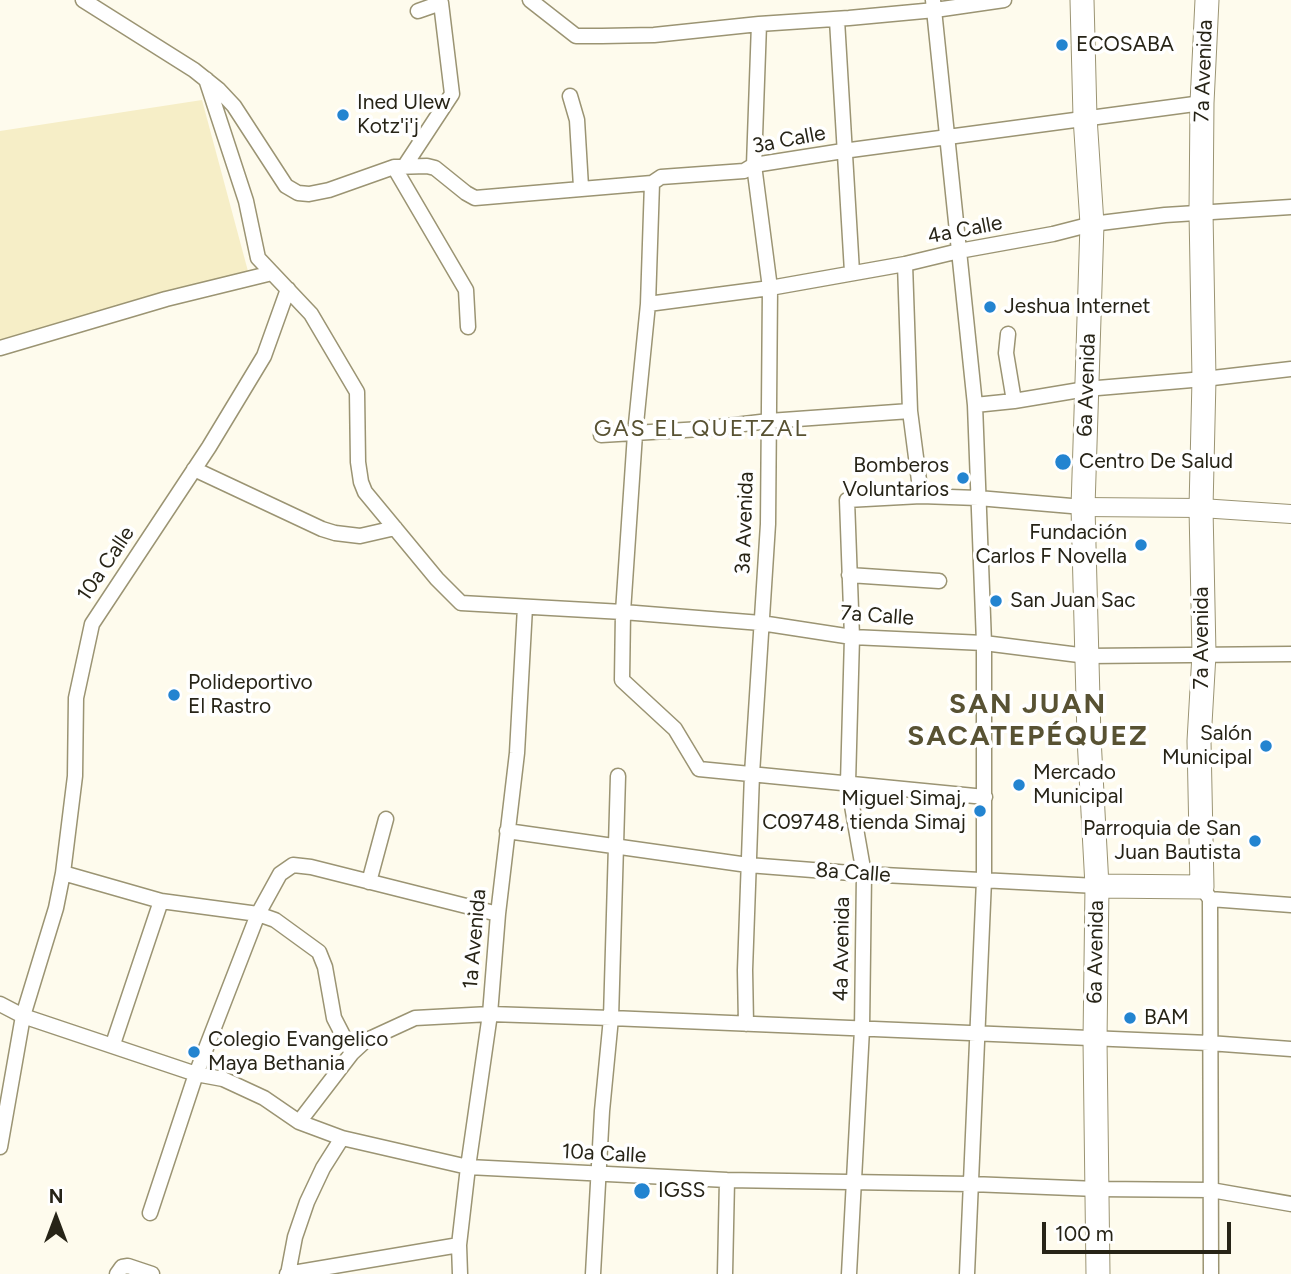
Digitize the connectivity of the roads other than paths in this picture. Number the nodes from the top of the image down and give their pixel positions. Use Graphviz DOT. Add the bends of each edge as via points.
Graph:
graph roads {
  1 [pos="83,0"];
  2 [pos="530,0"];
  3 [pos="1004,0"];
  4 [pos="1082,0"];
  5 [pos="1206,0"];
  6 [pos="934,5"];
  7 [pos="418,11"];
  8 [pos="837,20"];
  9 [pos="759,24"];
  10 [pos="205,79"];
  11 [pos="570,96"];
  12 [pos="1202,103"];
  13 [pos="1085,117"];
  14 [pos="949,138"];
  15 [pos="844,151"];
  16 [pos="754,165"];
  17 [pos="399,167"];
  18 [pos="652,183"];
  19 [pos="581,187"];
  20 [pos="1291,207"];
  21 [pos="1201,212"];
  22 [pos="1092,224"];
  23 [pos="959,251"];
  24 [pos="905,264"];
  25 [pos="852,272"];
  26 [pos="272,273"];
  27 [pos="770,288"];
  28 [pos="288,289"];
  29 [pos="648,304"];
  30 [pos="468,327"];
  31 [pos="1009,334"];
  32 [pos="0,348"];
  33 [pos="1291,369"];
  34 [pos="1204,379"];
  35 [pos="1086,389"];
  36 [pos="1014,401"];
  37 [pos="975,405"];
  38 [pos="910,411"];
  39 [pos="769,421"];
  40 [pos="635,434"];
  41 [pos="601,435"];
  42 [pos="194,469"];
  43 [pos="921,496"];
  44 [pos="978,498"];
  45 [pos="1083,507"];
  46 [pos="1201,508"];
  47 [pos="1291,514"];
  48 [pos="395,528"];
  49 [pos="849,575"];
  50 [pos="939,581"];
  51 [pos="525,607"];
  52 [pos="624,612"];
  53 [pos="761,623"];
  54 [pos="852,637"];
  55 [pos="984,643"];
  56 [pos="1204,654"];
  57 [pos="1291,654"];
  58 [pos="1087,656"];
  59 [pos="752,774"];
  60 [pos="618,776"];
  61 [pos="848,783"];
  62 [pos="985,797"];
  63 [pos="386,819"];
  64 [pos="507,831"];
  65 [pos="616,847"];
  66 [pos="748,865"];
  67 [pos="63,873"];
  68 [pos="864,874"];
  69 [pos="984,880"];
  70 [pos="369,882"];
  71 [pos="1097,886"];
  72 [pos="1206,893"];
  73 [pos="161,901"];
  74 [pos="1291,905"];
  75 [pos="258,914"];
  76 [pos="498,914"];
  77 [pos="0,1003"];
  78 [pos="490,1014"];
  79 [pos="23,1016"];
  80 [pos="611,1018"];
  81 [pos="746,1024"];
  82 [pos="862,1029"];
  83 [pos="979,1034"];
  84 [pos="1095,1040"];
  85 [pos="1209,1043"];
  86 [pos="113,1044"];
  87 [pos="1291,1049"];
  88 [pos="352,1053"];
  89 [pos="195,1074"];
  90 [pos="299,1122"];
  91 [pos="342,1138"];
  92 [pos="0,1147"];
  93 [pos="468,1167"];
  94 [pos="599,1175"];
  95 [pos="727,1181"];
  96 [pos="853,1182"];
  97 [pos="971,1184"];
  98 [pos="1097,1189"];
  99 [pos="1211,1190"];
  100 [pos="1291,1204"];
  101 [pos="150,1213"];
  102 [pos="459,1245"];
  103 [pos="119,1271"];
  104 [pos="152,1274"];
  105 [pos="287,1274"];
  106 [pos="460,1274"];
  107 [pos="593,1274"];
  108 [pos="725,1274"];
  109 [pos="849,1274"];
  110 [pos="967,1274"];
  111 [pos="1098,1274"];
  112 [pos="1211,1274"];
  1 -- 10 [label="street"];
  2 -- 9 [label="street" via="576,36 654,35"];
  3 -- 6 [label="street"];
  4 -- 13 [label="main road, 6a Avenida"];
  5 -- 12 [label="main road, 7a Avenida"];
  6 -- 8 [label="street"];
  6 -- 14 [label="street"];
  7 -- 17 [label="street" via="441,3 452,94"];
  8 -- 9 [label="street"];
  8 -- 15 [label="street"];
  9 -- 16 [label="street, 3a Avenida"];
  10 -- 17 [label="street" via="234,106 286,186 298,193 329,190"];
  10 -- 26 [label="street" via="246,201 258,258"];
  11 -- 19 [label="street" via="577,120"];
  12 -- 13 [label="street, 3a Calle"];
  12 -- 21 [label="main road, 7a Avenida"];
  13 -- 14 [label="street, 3a Calle"];
  13 -- 22 [label="main road, 6a Avenida"];
  14 -- 15 [label="street, 3a Calle"];
  14 -- 23 [label="street"];
  15 -- 16 [label="street, 3a Calle"];
  15 -- 25 [label="street"];
  16 -- 18 [label="street, 3a Calle" via="744,171 661,177"];
  16 -- 27 [label="street, 3a Avenida"];
  17 -- 19 [label="street, 3a Calle" via="435,168 475,198"];
  17 -- 30 [label="street" via="466,290"];
  18 -- 19 [label="street, 3a Calle"];
  18 -- 29 [label="street"];
  20 -- 21 [label="street, 4a Calle"];
  21 -- 22 [label="street, 4a Calle"];
  21 -- 34 [label="main road, 7a Avenida"];
  22 -- 23 [label="street, 4a Calle"];
  22 -- 35 [label="main road, 6a Avenida"];
  23 -- 24 [label="street, 4a Calle"];
  23 -- 37 [label="street"];
  24 -- 25 [label="street, 4a Calle"];
  24 -- 38 [label="street"];
  25 -- 27 [label="street, 4a Calle"];
  26 -- 28 [label="street"];
  26 -- 32 [label="street"];
  27 -- 29 [label="street, 4a Calle"];
  27 -- 39 [label="street, 3a Avenida"];
  28 -- 42 [label="street, 10a Calle" via="264,356"];
  28 -- 48 [label="street" via="311,314 357,392 360,482"];
  29 -- 40 [label="street"];
  31 -- 36 [label="street" via="1006,353"];
  33 -- 34 [label="street"];
  34 -- 35 [label="street"];
  34 -- 46 [label="main road, 7a Avenida"];
  35 -- 36 [label="street"];
  35 -- 45 [label="main road, 6a Avenida"];
  36 -- 37 [label="street"];
  37 -- 44 [label="street"];
  38 -- 39 [label="street"];
  38 -- 43 [label="street"];
  39 -- 40 [label="street"];
  39 -- 53 [label="street, 3a Avenida"];
  40 -- 41 [label="street"];
  40 -- 52 [label="street"];
  42 -- 48 [label="street" via="335,533 360,536"];
  42 -- 67 [label="street, 10a Calle" via="92,624 76,698 75,776"];
  43 -- 44 [label="street"];
  43 -- 49 [label="street, 4a Avenida" via="847,500"];
  44 -- 45 [label="street"];
  44 -- 55 [label="street"];
  45 -- 46 [label="street"];
  45 -- 58 [label="main road, 6a Avenida"];
  46 -- 47 [label="street"];
  46 -- 56 [label="main road, 7a Avenida"];
  48 -- 51 [label="street, 7a Calle" via="461,603"];
  49 -- 50 [label="street"];
  49 -- 54 [label="street, 4a Avenida"];
  51 -- 52 [label="street, 7a Calle"];
  51 -- 64 [label="street, 1a Avenida"];
  52 -- 53 [label="street, 7a Calle"];
  52 -- 59 [label="street" via="622,680 675,729 696,767"];
  53 -- 54 [label="street, 7a Calle"];
  53 -- 59 [label="street, 3a Avenida"];
  54 -- 55 [label="street, 7a Calle"];
  54 -- 61 [label="street, 4a Avenida"];
  55 -- 58 [label="street, 7a Calle"];
  55 -- 62 [label="street"];
  56 -- 57 [label="street, 7a Calle"];
  56 -- 58 [label="street, 7a Calle"];
  56 -- 72 [label="main road, 7a Avenida" via="1199,741"];
  58 -- 71 [label="main road, 6a Avenida"];
  59 -- 61 [label="street"];
  59 -- 66 [label="street, 3a Avenida"];
  60 -- 65 [label="street"];
  61 -- 62 [label="street"];
  61 -- 68 [label="street, 4a Avenida"];
  62 -- 69 [label="street"];
  63 -- 70 [label="street"];
  64 -- 65 [label="street, 8a Calle"];
  64 -- 76 [label="street, 1a Avenida"];
  65 -- 66 [label="street, 8a Calle"];
  65 -- 80 [label="street"];
  66 -- 68 [label="street, 8a Calle"];
  66 -- 81 [label="street, 3a Avenida"];
  67 -- 73 [label="street"];
  67 -- 79 [label="street, 10a Calle"];
  68 -- 69 [label="street, 8a Calle"];
  68 -- 82 [label="street, 4a Avenida"];
  69 -- 71 [label="street, 8a Calle"];
  69 -- 83 [label="street"];
  70 -- 75 [label="street" via="293,865 280,874"];
  70 -- 76 [label="street"];
  71 -- 72 [label="main road, 8a Calle"];
  71 -- 84 [label="main road, 6a Avenida"];
  72 -- 74 [label="street"];
  72 -- 85 [label="street, 7a Avenida"];
  73 -- 75 [label="street"];
  73 -- 86 [label="street"];
  75 -- 88 [label="street" via="275,920 319,952 334,1018"];
  75 -- 89 [label="street"];
  76 -- 78 [label="street, 1a Avenida"];
  77 -- 79 [label="street"];
  78 -- 80 [label="street"];
  78 -- 88 [label="street" via="415,1018 365,1041"];
  78 -- 93 [label="street, 1a Avenida"];
  79 -- 86 [label="street, 10a Calle"];
  79 -- 92 [label="street, 10a Calle"];
  80 -- 81 [label="street"];
  80 -- 94 [label="street"];
  81 -- 82 [label="street"];
  82 -- 83 [label="street"];
  82 -- 96 [label="street, 4a Avenida"];
  83 -- 84 [label="street"];
  83 -- 97 [label="street"];
  84 -- 85 [label="street"];
  84 -- 98 [label="main road, 6a Avenida"];
  85 -- 87 [label="street"];
  85 -- 99 [label="street, 7a Avenida"];
  86 -- 89 [label="street, 10a Calle"];
  88 -- 90 [label="street"];
  89 -- 90 [label="street, 10a Calle" via="223,1079 264,1098"];
  89 -- 101 [label="street"];
  90 -- 91 [label="street, 10a Calle"];
  91 -- 93 [label="street, 10a Calle"];
  91 -- 105 [label="street" via="307,1202"];
  93 -- 94 [label="street, 10a Calle"];
  93 -- 102 [label="street, 1a Avenida"];
  94 -- 95 [label="street, 10a Calle"];
  94 -- 107 [label="street"];
  95 -- 96 [label="street, 10a Calle"];
  95 -- 108 [label="street"];
  96 -- 97 [label="street, 10a Calle"];
  96 -- 109 [label="street, 4a Avenida"];
  97 -- 98 [label="street, 10a Calle"];
  97 -- 110 [label="street"];
  98 -- 99 [label="street, 10a Calle"];
  98 -- 111 [label="main road, 6a Avenida"];
  99 -- 100 [label="street, 10a Calle"];
  99 -- 112 [label="street, 7a Avenida"];
  102 -- 105 [label="street"];
  102 -- 106 [label="street, 1a Avenida"];
  103 -- 104 [label="street" via="128,1266"];
}
